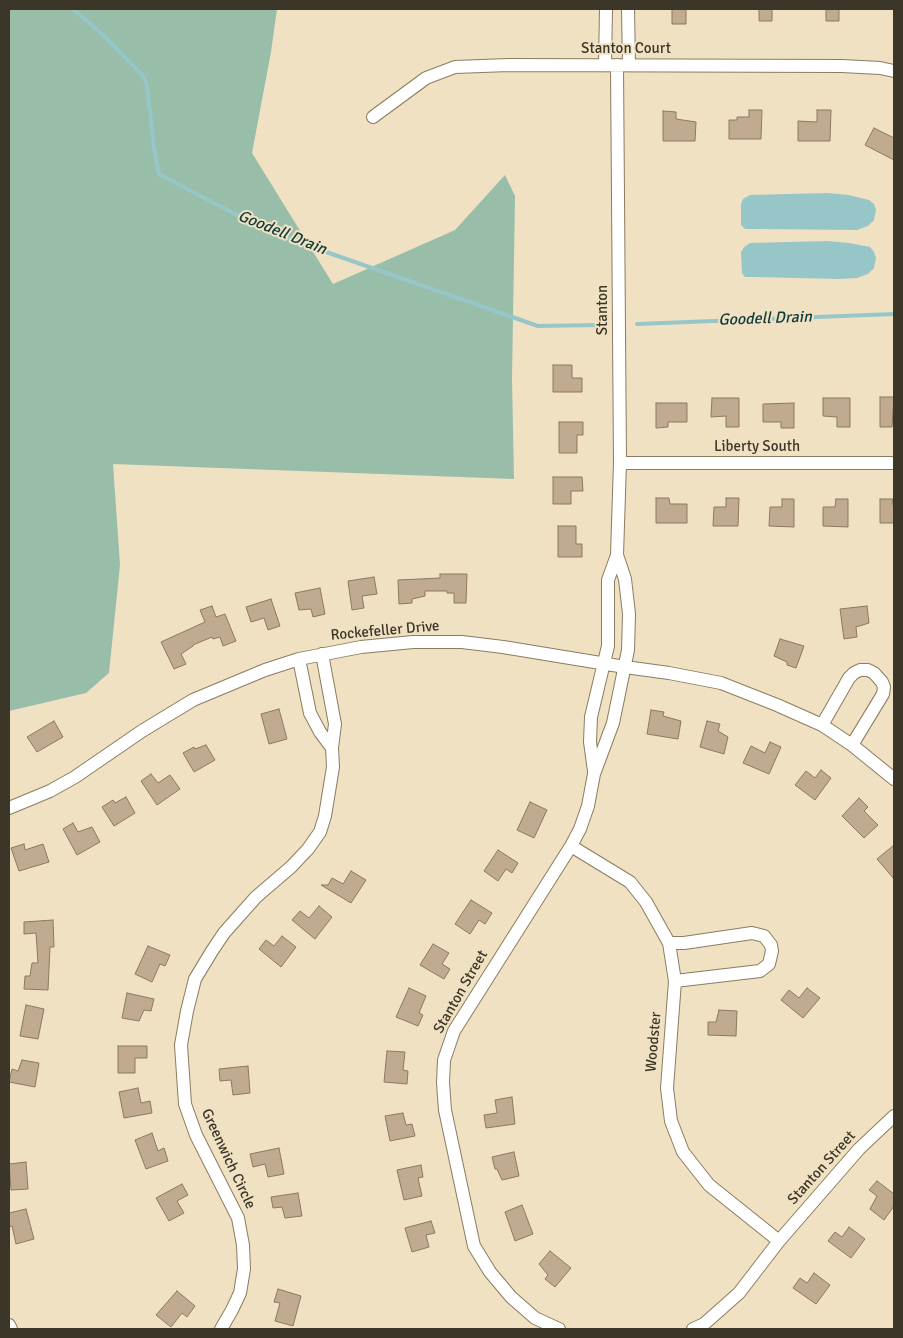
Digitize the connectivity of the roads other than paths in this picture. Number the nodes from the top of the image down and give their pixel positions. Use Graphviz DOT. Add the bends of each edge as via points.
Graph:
graph roads {
  1 [pos="606,9"];
  2 [pos="628,9"];
  3 [pos="617,65"];
  4 [pos="894,71"];
  5 [pos="373,117"];
  6 [pos="620,463"];
  7 [pos="894,463"];
  8 [pos="616,555"];
  9 [pos="322,654"];
  10 [pos="298,659"];
  11 [pos="603,663"];
  12 [pos="625,667"];
  13 [pos="822,725"];
  14 [pos="852,745"];
  15 [pos="332,748"];
  16 [pos="594,774"];
  17 [pos="894,779"];
  18 [pos="9,808"];
  19 [pos="571,846"];
  20 [pos="669,943"];
  21 [pos="675,980"];
  22 [pos="894,1116"];
  23 [pos="779,1241"];
  24 [pos="9,1325"];
  25 [pos="11,1329"];
  26 [pos="221,1329"];
  27 [pos="558,1329"];
  28 [pos="693,1329"];
  1 -- 3 [label="street"];
  2 -- 3 [label="street"];
  3 -- 4 [label="street, Stanton Court" via="842,66"];
  3 -- 5 [label="street, Stanton Court" via="455,68 426,78"];
  3 -- 6 [label="street, Stanton"];
  6 -- 7 [label="street, Liberty South"];
  6 -- 8 [label="street, Stanton"];
  8 -- 11 [label="street, Stanton Street" via="608,580 608,646"];
  8 -- 12 [label="street, Stanton Street" via="626,578 629,614"];
  9 -- 10 [label="street, Rockefeller Drive"];
  9 -- 11 [label="street, Rockefeller Drive" via="413,642 462,642"];
  9 -- 15 [label="street, Greenwich Circle" via="336,724"];
  10 -- 15 [label="street" via="310,713"];
  10 -- 18 [label="street, Rockefeller Drive" via="193,700 76,777"];
  11 -- 12 [label="street, Rockefeller Drive"];
  11 -- 16 [label="street, Stanton Street" via="591,717"];
  12 -- 13 [label="street, Rockefeller Drive" via="721,683"];
  12 -- 16 [label="street, Stanton Street" via="614,723"];
  13 -- 14 [label="street, Rockefeller Drive"];
  13 -- 14 [label="street" via="848,678 860,670 874,673 882,682 883,694"];
  14 -- 17 [label="street, Rockefeller Drive"];
  15 -- 26 [label="street, Greenwich Circle" via="330,793 320,832 291,867 256,897 224,933 195,979 187,1011 182,1045 185,1104 196,1135 238,1218 244,1245 240,1293"];
  16 -- 19 [label="street, Stanton Street" via="588,806"];
  19 -- 20 [label="street, Woodster" via="630,882 646,902"];
  19 -- 27 [label="street, Stanton Street" via="454,1031 444,1060 443,1083 445,1110 474,1246 511,1297 536,1318"];
  20 -- 21 [label="street, Woodster"];
  20 -- 21 [label="street" via="752,933 764,936 772,951 769,964 760,970"];
  21 -- 23 [label="street, Woodster" via="667,1088 670,1121 683,1152 708,1185"];
  22 -- 23 [label="street, Stanton Street" via="859,1150"];
  23 -- 28 [label="street, Stanton Street" via="739,1293 704,1324"];
  24 -- 25 [label="street"];
}
